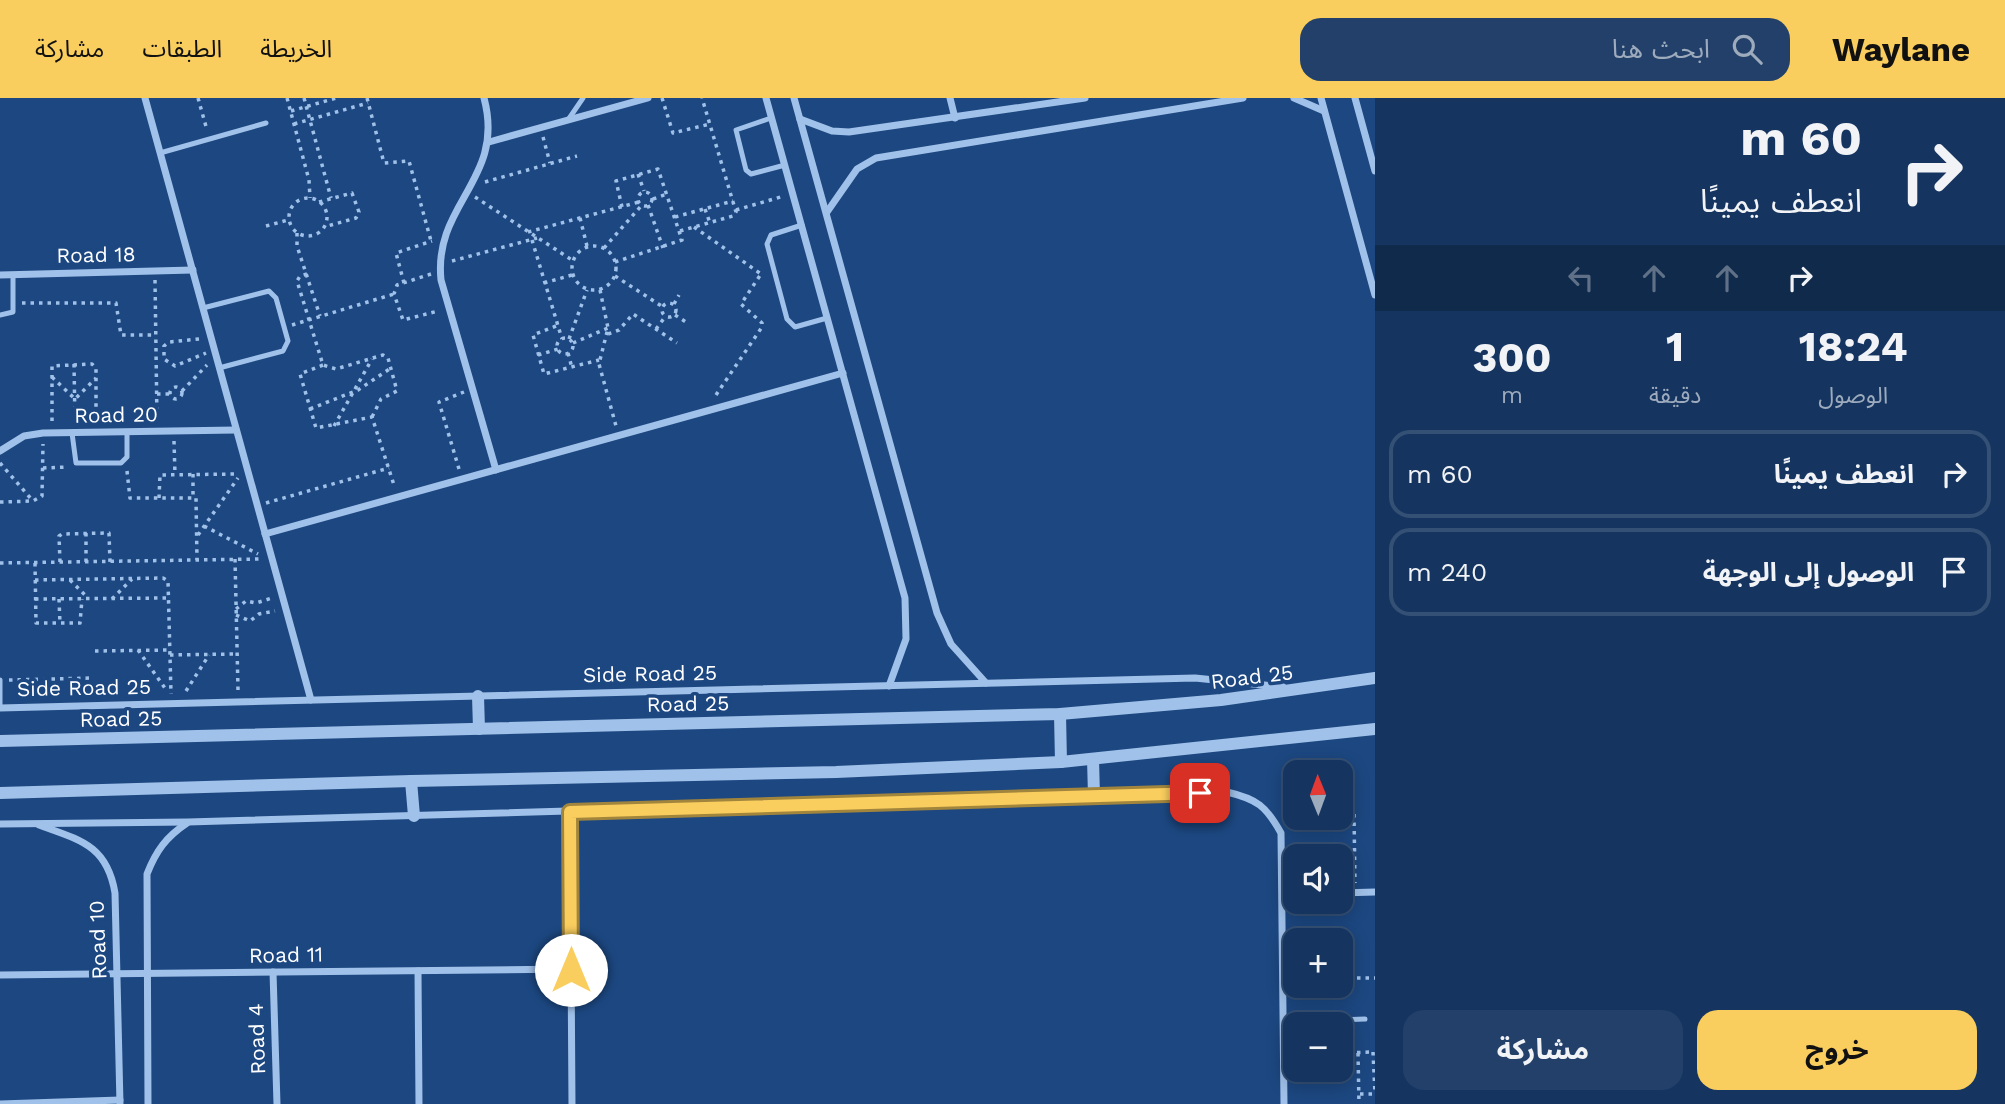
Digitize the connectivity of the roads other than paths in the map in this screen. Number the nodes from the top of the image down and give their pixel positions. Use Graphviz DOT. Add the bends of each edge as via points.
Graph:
graph roads {
  1 [pos="145,98"];
  2 [pos="485,98"];
  3 [pos="583,98"];
  4 [pos="648,98"];
  5 [pos="766,98"];
  6 [pos="794,98"];
  7 [pos="950,98"];
  8 [pos="1085,98"];
  9 [pos="1243,98"];
  10 [pos="1294,98"];
  11 [pos="1321,98"];
  12 [pos="1355,98"];
  13 [pos="630,100"];
  14 [pos="1324,110"];
  15 [pos="956,117"];
  16 [pos="771,118"];
  17 [pos="800,119"];
  18 [pos="568,120"];
  19 [pos="266,123"];
  20 [pos="489,142"];
  21 [pos="160,153"];
  22 [pos="785,165"];
  23 [pos="1375,171"];
  24 [pos="827,212"];
  25 [pos="802,225"];
  26 [pos="193,270"];
  27 [pos="0,275"];
  28 [pos="13,275"];
  29 [pos="1375,295"];
  30 [pos="203,308"];
  31 [pos="0,315"];
  32 [pos="827,318"];
  33 [pos="219,368"];
  34 [pos="843,373"];
  35 [pos="236,430"];
  36 [pos="127,432"];
  37 [pos="74,433"];
  38 [pos="0,451"];
  39 [pos="496,470"];
  40 [pos="265,534"];
  41 [pos="1375,678"];
  42 [pos="0,680"];
  43 [pos="986,683"];
  44 [pos="889,686"];
  45 [pos="1301,690"];
  46 [pos="478,696"];
  47 [pos="311,700"];
  48 [pos="0,708"];
  49 [pos="1060,714"];
  50 [pos="479,729"];
  51 [pos="1375,729"];
  52 [pos="0,741"];
  53 [pos="1093,759"];
  54 [pos="1061,762"];
  55 [pos="411,781"];
  56 [pos="0,793"];
  57 [pos="1094,796"];
  58 [pos="570,812"];
  59 [pos="414,816"];
  60 [pos="188,822"];
  61 [pos="32,823"];
  62 [pos="0,824"];
  63 [pos="1353,892"];
  64 [pos="1375,892"];
  65 [pos="1283,894"];
  66 [pos="1283,914"];
  67 [pos="571,970"];
  68 [pos="418,971"];
  69 [pos="273,972"];
  70 [pos="116,974"];
  71 [pos="146,974"];
  72 [pos="0,975"];
  73 [pos="1284,1012"];
  74 [pos="1353,1019"];
  75 [pos="1365,1019"];
  76 [pos="1284,1082"];
  77 [pos="120,1102"];
  78 [pos="0,1104"];
  79 [pos="148,1104"];
  80 [pos="277,1104"];
  81 [pos="419,1104"];
  82 [pos="572,1104"];
  83 [pos="1284,1104"];
  1 -- 21 [label="street"];
  2 -- 20 [label="street"];
  3 -- 18 [label="lane"];
  4 -- 13 [label="street"];
  5 -- 16 [label="street"];
  6 -- 17 [label="street"];
  7 -- 15 [label="street"];
  8 -- 15 [label="street"];
  9 -- 24 [label="street" via="876,158 858,169"];
  10 -- 14 [label="street"];
  11 -- 14 [label="street"];
  12 -- 23 [label="street"];
  13 -- 18 [label="street"];
  14 -- 29 [label="street"];
  15 -- 17 [label="street" via="849,132"];
  16 -- 22 [label="street"];
  16 -- 22 [label="lane" via="736,131 746,170 751,174"];
  17 -- 24 [label="street"];
  18 -- 20 [label="street"];
  19 -- 21 [label="lane"];
  20 -- 39 [label="street" via="485,161 443,237 440,268"];
  21 -- 26 [label="street"];
  22 -- 25 [label="street"];
  24 -- 43 [label="street" via="937,613 956,651"];
  25 -- 32 [label="street"];
  25 -- 32 [label="lane" via="768,239 778,286 790,324 800,326"];
  26 -- 28 [label="street, Road 18"];
  26 -- 30 [label="street"];
  27 -- 28 [label="street, Road 18"];
  28 -- 31 [label="lane" via="10,314"];
  30 -- 33 [label="street"];
  30 -- 33 [label="lane" via="269,291 276,298 288,341 287,349"];
  32 -- 34 [label="street"];
  33 -- 35 [label="street"];
  34 -- 39 [label="street"];
  34 -- 44 [label="street" via="905,598 906,639"];
  35 -- 36 [label="street, Road 20"];
  35 -- 40 [label="street"];
  36 -- 37 [label="street, Road 20"];
  36 -- 37 [label="lane" via="124,462 74,461"];
  37 -- 38 [label="street, Road 20" via="24,436"];
  39 -- 40 [label="street"];
  40 -- 47 [label="street"];
  41 -- 45 [label="street, Road 25"];
  42 -- 48 [label="lane"];
  43 -- 44 [label="street, Side Road 25"];
  43 -- 45 [label="street, Side Road 25" via="1211,678"];
  44 -- 46 [label="street, Side Road 25"];
  45 -- 49 [label="street, Road 25"];
  46 -- 47 [label="street, Side Road 25"];
  46 -- 50 [label="street"];
  47 -- 48 [label="street, Side Road 25"];
  49 -- 50 [label="street, Road 25"];
  49 -- 54 [label="street"];
  50 -- 52 [label="street, Road 25"];
  51 -- 53 [label="street"];
  53 -- 54 [label="street"];
  53 -- 57 [label="street"];
  54 -- 55 [label="street"];
  55 -- 56 [label="street"];
  55 -- 59 [label="street"];
  57 -- 58 [label="street"];
  57 -- 65 [label="street" via="1227,792 1250,798 1269,812 1281,833"];
  58 -- 59 [label="street"];
  58 -- 67 [label="street"];
  59 -- 60 [label="street"];
  60 -- 61 [label="street"];
  60 -- 71 [label="street" via="155,853 147,874"];
  61 -- 62 [label="street"];
  61 -- 70 [label="street, Road 10" via="89,845 103,858 115,893"];
  63 -- 64 [label="street"];
  66 -- 73 [label="street"];
  67 -- 68 [label="street, Road 11"];
  67 -- 82 [label="street"];
  68 -- 69 [label="street, Road 11"];
  68 -- 81 [label="street"];
  69 -- 71 [label="street, Road 11"];
  69 -- 80 [label="street, Road 4"];
  70 -- 71 [label="street, Road 11"];
  70 -- 72 [label="street, Road 11"];
  70 -- 77 [label="street, Road 10"];
  71 -- 79 [label="street"];
  74 -- 75 [label="lane"];
  76 -- 83 [label="street"];
  77 -- 78 [label="street"];
}
